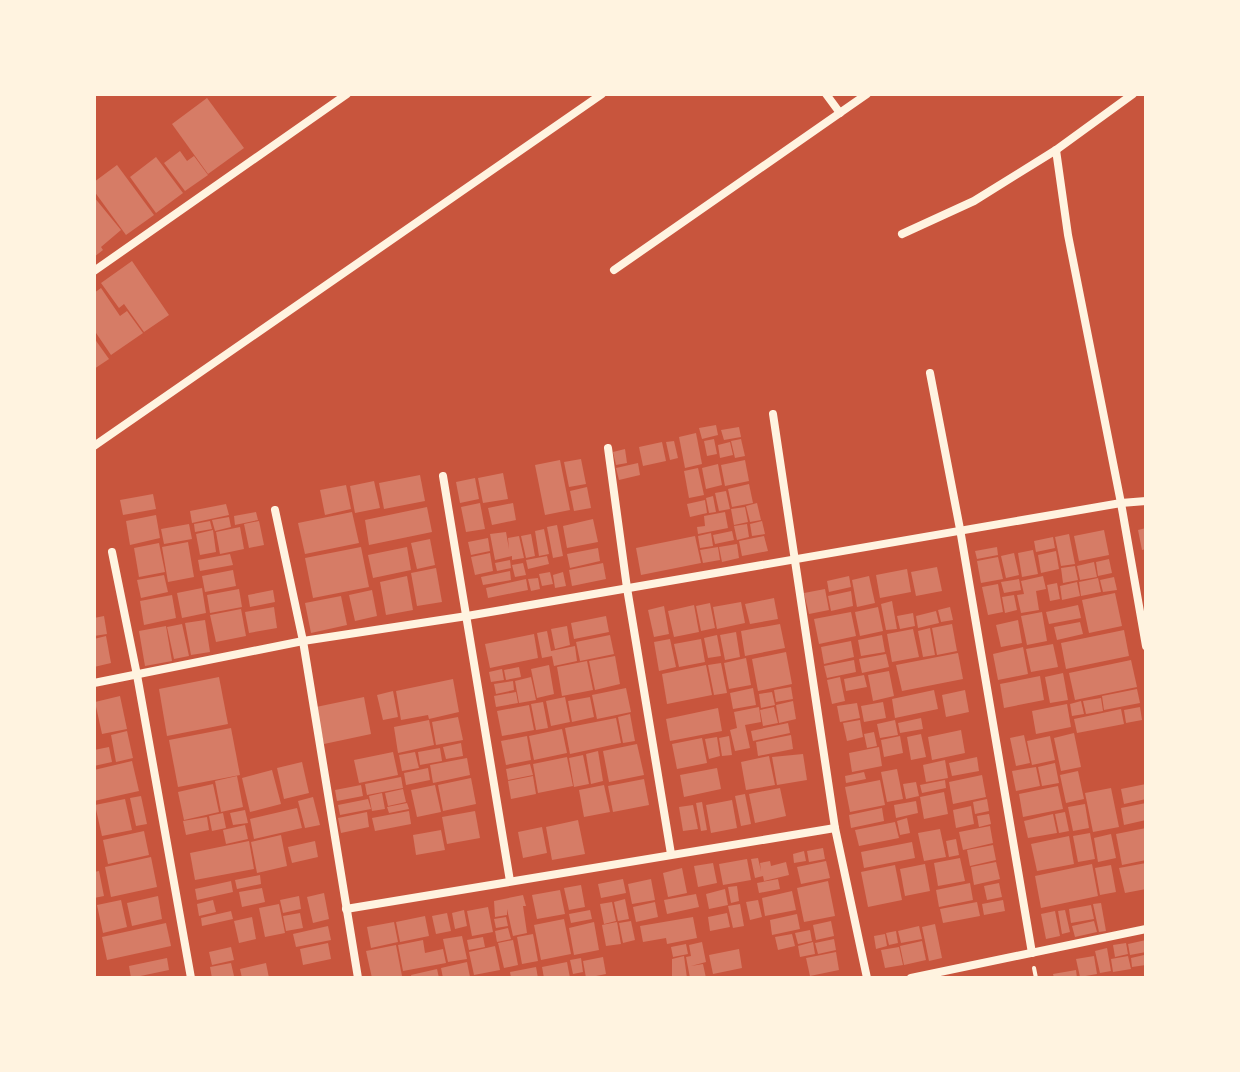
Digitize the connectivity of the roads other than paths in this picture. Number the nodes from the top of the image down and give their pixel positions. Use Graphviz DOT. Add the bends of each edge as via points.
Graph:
graph roads {
  1 [pos="347,94"];
  2 [pos="602,94"];
  3 [pos="826,94"];
  4 [pos="867,94"];
  5 [pos="1133,94"];
  6 [pos="840,113"];
  7 [pos="1056,150"];
  8 [pos="902,234"];
  9 [pos="614,270"];
  10 [pos="94,271"];
  11 [pos="930,373"];
  12 [pos="773,414"];
  13 [pos="94,446"];
  14 [pos="608,448"];
  15 [pos="443,476"];
  16 [pos="1146,501"];
  17 [pos="1121,503"];
  18 [pos="275,510"];
  19 [pos="960,529"];
  20 [pos="112,552"];
  21 [pos="795,559"];
  22 [pos="627,588"];
  23 [pos="467,616"];
  24 [pos="303,641"];
  25 [pos="1146,646"];
  26 [pos="137,675"];
  27 [pos="94,683"];
  28 [pos="835,828"];
  29 [pos="671,854"];
  30 [pos="510,881"];
  31 [pos="346,909"];
  32 [pos="1146,929"];
  33 [pos="1032,953"];
  34 [pos="191,978"];
  35 [pos="358,978"];
  36 [pos="867,978"];
  37 [pos="911,978"];
  1 -- 10 [label="street"];
  2 -- 13 [label="street"];
  3 -- 6 [label="street"];
  4 -- 6 [label="street"];
  5 -- 7 [label="street"];
  6 -- 9 [label="street"];
  7 -- 8 [label="street" via="974,201"];
  7 -- 17 [label="street"];
  11 -- 19 [label="street"];
  12 -- 21 [label="street"];
  14 -- 22 [label="street"];
  15 -- 23 [label="street"];
  16 -- 17 [label="street"];
  17 -- 19 [label="street"];
  17 -- 25 [label="street"];
  18 -- 24 [label="street"];
  19 -- 21 [label="street"];
  19 -- 33 [label="street"];
  20 -- 26 [label="street"];
  21 -- 22 [label="street"];
  21 -- 28 [label="street"];
  22 -- 23 [label="street"];
  22 -- 29 [label="street"];
  23 -- 24 [label="street"];
  23 -- 30 [label="street"];
  24 -- 26 [label="street"];
  24 -- 31 [label="street"];
  26 -- 27 [label="street"];
  26 -- 34 [label="street"];
  28 -- 29 [label="street"];
  28 -- 36 [label="street"];
  29 -- 30 [label="street"];
  30 -- 31 [label="street"];
  31 -- 35 [label="street"];
  32 -- 33 [label="street"];
  33 -- 37 [label="street"];
}
